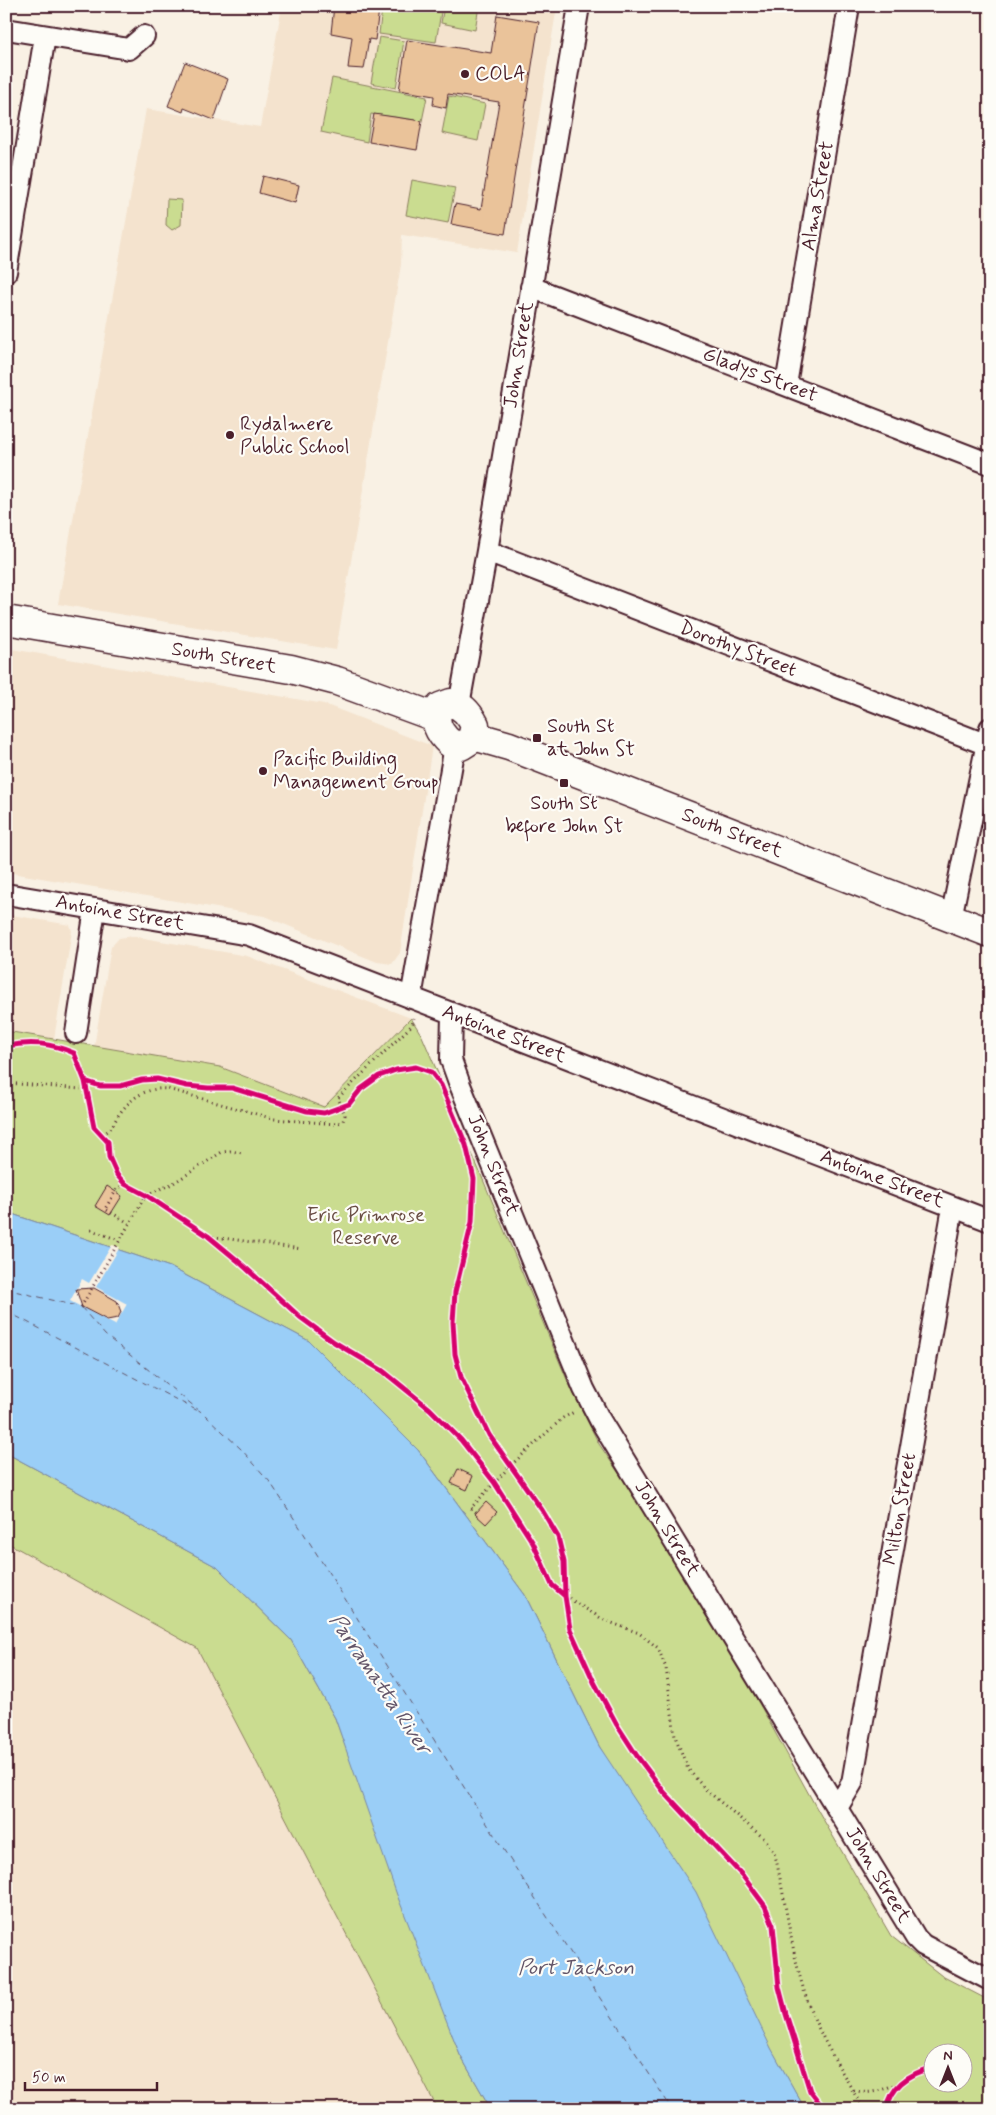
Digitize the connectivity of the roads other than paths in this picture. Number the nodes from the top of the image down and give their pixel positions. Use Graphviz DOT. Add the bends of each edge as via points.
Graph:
graph roads {
  1 [pos="579,6"];
  2 [pos="849,6"];
  3 [pos="6,29"];
  4 [pos="45,36"];
  5 [pos="144,36"];
  6 [pos="6,272"];
  7 [pos="530,287"];
  8 [pos="786,385"];
  9 [pos="990,464"];
  10 [pos="487,551"];
  11 [pos="6,620"];
  12 [pos="447,711"];
  13 [pos="989,739"];
  14 [pos="465,741"];
  15 [pos="6,894"];
  16 [pos="94,909"];
  17 [pos="951,918"];
  18 [pos="990,933"];
  19 [pos="412,1007"];
  20 [pos="452,1014"];
  21 [pos="76,1033"];
  22 [pos="953,1206"];
  23 [pos="990,1221"];
  24 [pos="838,1808"];
  25 [pos="990,1980"];
  1 -- 7 [label="street, John Street"];
  2 -- 8 [label="street, Alma Street"];
  3 -- 4 [label="street"];
  4 -- 5 [label="street" via="128,49"];
  4 -- 6 [label="street"];
  7 -- 8 [label="street, Gladys Street"];
  7 -- 10 [label="street, John Street"];
  8 -- 9 [label="street, Gladys Street"];
  10 -- 12 [label="street, John Street"];
  10 -- 13 [label="street, Dorothy Street"];
  11 -- 12 [label="street, South Street" via="291,669"];
  12 -- 14 [label="street" via="436,722 445,739"];
  13 -- 17 [label="street"];
  14 -- 17 [label="street, South Street" via="518,749"];
  14 -- 19 [label="street"];
  15 -- 16 [label="street, Antoine Street"];
  16 -- 19 [label="street, Antoine Street" via="248,935"];
  16 -- 21 [label="street"];
  17 -- 18 [label="street, South Street"];
  19 -- 20 [label="street, Antoine Street"];
  20 -- 22 [label="street, Antoine Street"];
  20 -- 24 [label="street, John Street" via="452,1060 460,1085 592,1404"];
  22 -- 23 [label="street, Antoine Street"];
  22 -- 24 [label="street, Milton Street" via="852,1783"];
  24 -- 25 [label="street, John Street" via="916,1938 923,1945"];
}
